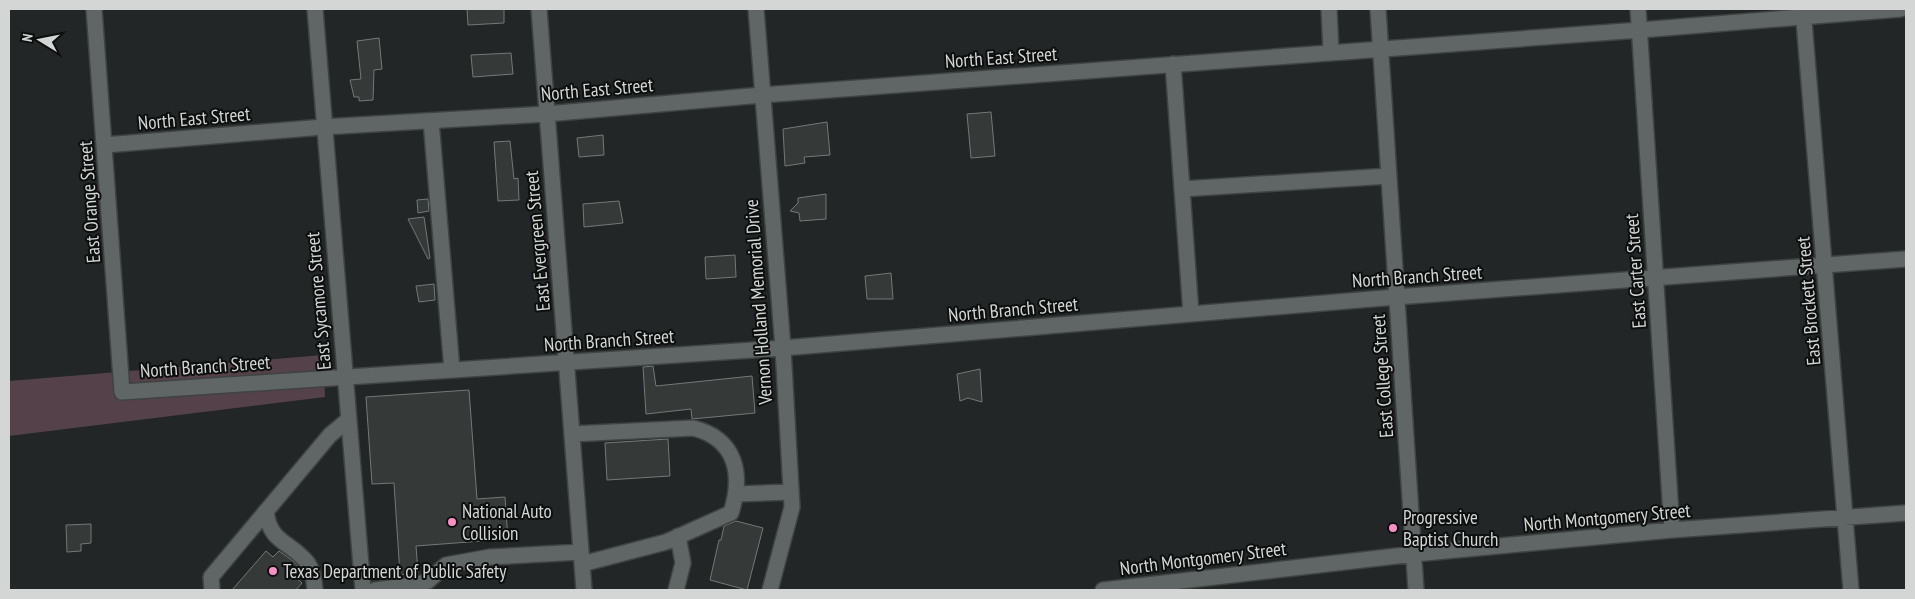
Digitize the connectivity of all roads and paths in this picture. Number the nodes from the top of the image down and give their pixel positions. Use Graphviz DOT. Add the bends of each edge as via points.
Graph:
graph roads {
  1 [pos="94,9"];
  2 [pos="315,9"];
  3 [pos="539,9"];
  4 [pos="756,9"];
  5 [pos="1329,9"];
  6 [pos="1378,9"];
  7 [pos="1638,9"];
  8 [pos="1901,9"];
  9 [pos="1803,12"];
  10 [pos="1640,30"];
  11 [pos="1381,48"];
  12 [pos="1331,52"];
  13 [pos="1173,64"];
  14 [pos="762,95"];
  15 [pos="546,114"];
  16 [pos="431,121"];
  17 [pos="324,127"];
  18 [pos="105,145"];
  19 [pos="1389,176"];
  20 [pos="1182,189"];
  21 [pos="1906,259"];
  22 [pos="1825,264"];
  23 [pos="1655,279"];
  24 [pos="1396,297"];
  25 [pos="1191,314"];
  26 [pos="783,348"];
  27 [pos="566,363"];
  28 [pos="452,370"];
  29 [pos="344,377"];
  30 [pos="122,392"];
  31 [pos="348,420"];
  32 [pos="572,434"];
  33 [pos="791,492"];
  34 [pos="737,494"];
  35 [pos="266,511"];
  36 [pos="1906,513"];
  37 [pos="1845,518"];
  38 [pos="1672,530"];
  39 [pos="678,536"];
  40 [pos="1414,554"];
  41 [pos="582,558"];
  42 [pos="212,590"];
  43 [pos="315,590"];
  44 [pos="362,590"];
  45 [pos="375,590"];
  46 [pos="584,590"];
  47 [pos="676,590"];
  48 [pos="770,590"];
  49 [pos="1103,590"];
  50 [pos="1416,590"];
  51 [pos="1851,590"];
  1 -- 18 [label="street, East Orange Street"];
  2 -- 17 [label="street, East Sycamore Street"];
  3 -- 15 [label="street, East Evergreen Street"];
  4 -- 14 [label="street, Vernon Holland Memorial Drive"];
  5 -- 12 [label="street"];
  6 -- 11 [label="street, East College Street"];
  7 -- 10 [label="street, East Carter Street"];
  8 -- 9 [label="street, North East Street"];
  9 -- 10 [label="street, North East Street"];
  9 -- 22 [label="street, East Brockett Street"];
  10 -- 11 [label="street, North East Street"];
  10 -- 23 [label="street, East Carter Street"];
  11 -- 12 [label="street, North East Street"];
  11 -- 19 [label="street, East College Street"];
  12 -- 13 [label="street, North East Street"];
  13 -- 14 [label="street, North East Street"];
  13 -- 20 [label="street"];
  14 -- 15 [label="street, North East Street"];
  14 -- 26 [label="street, Vernon Holland Memorial Drive"];
  15 -- 16 [label="street, North East Street"];
  15 -- 27 [label="street, East Evergreen Street"];
  16 -- 17 [label="street, North East Street"];
  16 -- 28 [label="street"];
  17 -- 18 [label="street, North East Street"];
  17 -- 29 [label="street, East Sycamore Street"];
  18 -- 30 [label="street, East Orange Street"];
  19 -- 20 [label="street"];
  19 -- 24 [label="street, East College Street"];
  20 -- 25 [label="street"];
  21 -- 22 [label="street, North Branch Street"];
  22 -- 23 [label="street, North Branch Street"];
  22 -- 37 [label="street, East Brockett Street"];
  23 -- 24 [label="street, North Branch Street"];
  23 -- 38 [label="street, East Carter Street"];
  24 -- 25 [label="street, North Branch Street"];
  24 -- 40 [label="street, East College Street"];
  25 -- 26 [label="street, North Branch Street"];
  26 -- 27 [label="street, North Branch Street"];
  26 -- 33 [label="street, Vernon Holland Memorial Drive"];
  27 -- 28 [label="street, North Branch Street"];
  27 -- 32 [label="street, East Evergreen Street"];
  28 -- 29 [label="street, North Branch Street"];
  29 -- 30 [label="street, North Branch Street"];
  29 -- 31 [label="street, East Sycamore Street"];
  31 -- 35 [label="street" via="330,435"];
  31 -- 44 [label="street, East Sycamore Street"];
  32 -- 34 [label="street" via="693,428 707,432 726,445 738,477"];
  32 -- 41 [label="street, East Evergreen Street"];
  33 -- 34 [label="street"];
  33 -- 48 [label="street, Vernon Holland Memorial Drive" via="792,507"];
  34 -- 39 [label="street" via="731,513"];
  35 -- 42 [label="street" via="211,577"];
  35 -- 43 [label="street" via="273,535 306,561 313,573"];
  36 -- 37 [label="street, North Montgomery Street"];
  37 -- 38 [label="street, North Montgomery Street"];
  37 -- 51 [label="street, East Brockett Street"];
  38 -- 40 [label="street, North Montgomery Street"];
  39 -- 41 [label="street" via="666,542"];
  39 -- 47 [label="street" via="683,564"];
  40 -- 49 [label="street, North Montgomery Street"];
  40 -- 50 [label="street, East College Street"];
  41 -- 45 [label="street" via="490,557 446,564 428,581 415,585"];
  41 -- 46 [label="street, East Evergreen Street"];
}
